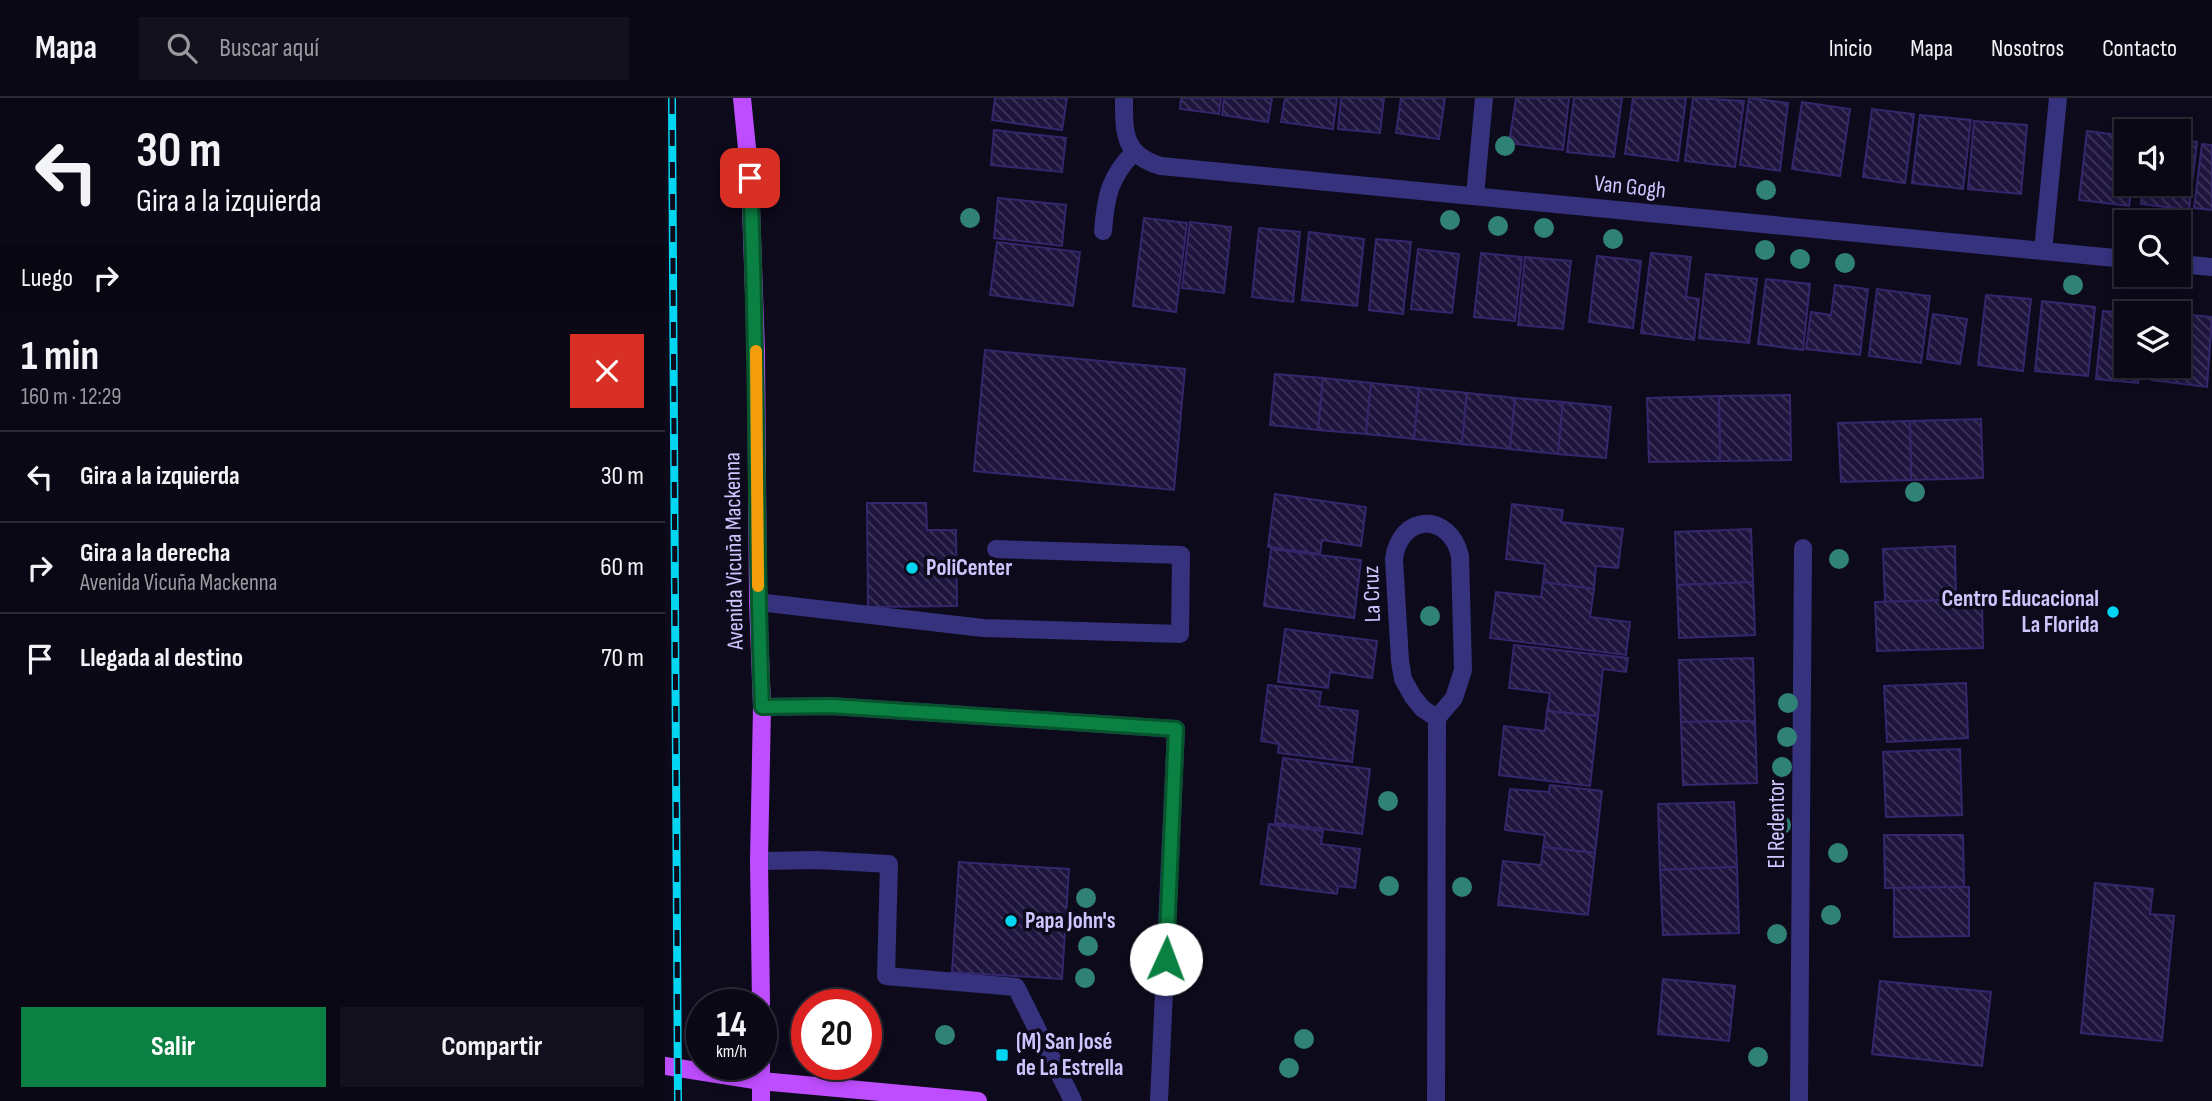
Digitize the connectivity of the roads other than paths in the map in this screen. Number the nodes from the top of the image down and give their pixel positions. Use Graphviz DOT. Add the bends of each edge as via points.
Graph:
graph roads {
  1 [pos="742,98"];
  2 [pos="1123,98"];
  3 [pos="1484,98"];
  4 [pos="2058,98"];
  5 [pos="1134,152"];
  6 [pos="1475,196"];
  7 [pos="1103,231"];
  8 [pos="2043,251"];
  9 [pos="2114,258"];
  10 [pos="2191,265"];
  11 [pos="2212,267"];
  12 [pos="1803,548"];
  13 [pos="996,549"];
  14 [pos="758,602"];
  15 [pos="762,707"];
  16 [pos="1437,718"];
  17 [pos="759,862"];
  18 [pos="761,989"];
  19 [pos="665,1066"];
  20 [pos="686,1067"];
  21 [pos="777,1074"];
  22 [pos="761,1080"];
  23 [pos="761,1101"];
  24 [pos="978,1101"];
  25 [pos="1073,1101"];
  26 [pos="1159,1101"];
  27 [pos="1436,1101"];
  28 [pos="1799,1101"];
  1 -- 14 [label="main road, Avenida Vicuña Mackenna" via="754,261"];
  2 -- 5 [label="street" via="1125,138"];
  3 -- 6 [label="street"];
  4 -- 8 [label="street"];
  5 -- 6 [label="street, Van Gogh" via="1161,166"];
  5 -- 7 [label="street" via="1109,187"];
  6 -- 8 [label="street, Van Gogh"];
  8 -- 9 [label="street, Van Gogh"];
  10 -- 11 [label="street"];
  12 -- 28 [label="street, El Redentor"];
  13 -- 14 [label="street" via="1181,555 1180,634 983,628"];
  14 -- 15 [label="main road, Avenida Vicuña Mackenna"];
  15 -- 17 [label="main road, Avenida Vicuña Mackenna"];
  15 -- 26 [label="street" via="831,706 1176,729"];
  16 -- 16 [label="street, La Cruz" via="1454,698 1463,670 1460,556 1457,542 1447,531 1420,524 1409,528 1395,547 1399,661 1413,696"];
  16 -- 27 [label="street"];
  17 -- 18 [label="main road, Avenida Vicuña Mackenna"];
  17 -- 25 [label="street" via="890,864 886,976 1016,987"];
  19 -- 20 [label="main road"];
  21 -- 24 [label="main road"];
  22 -- 23 [label="main road"];
}
